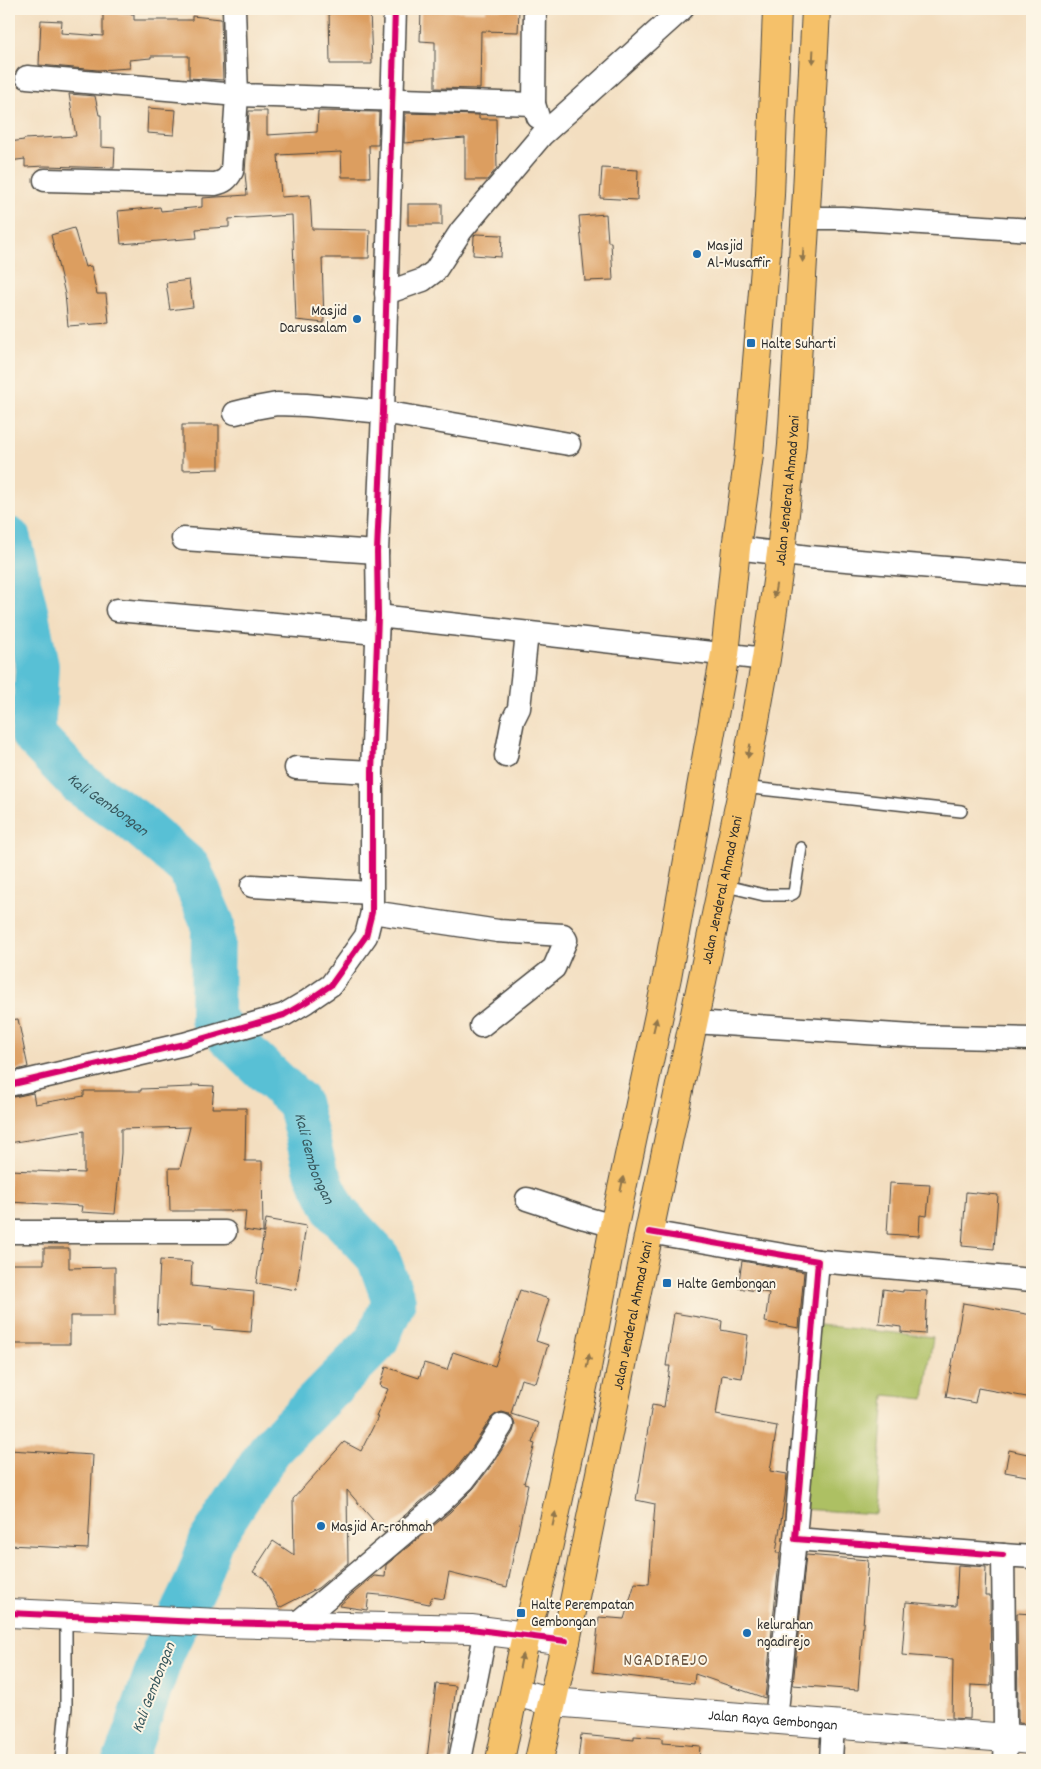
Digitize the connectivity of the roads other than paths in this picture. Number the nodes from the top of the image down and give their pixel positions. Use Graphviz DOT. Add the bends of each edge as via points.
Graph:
graph roads {
  1 [pos="234,9"];
  2 [pos="395,9"];
  3 [pos="535,9"];
  4 [pos="682,9"];
  5 [pos="777,9"];
  6 [pos="816,9"];
  7 [pos="27,77"];
  8 [pos="237,95"];
  9 [pos="391,100"];
  10 [pos="534,104"];
  11 [pos="542,135"];
  12 [pos="45,180"];
  13 [pos="806,218"];
  14 [pos="1032,230"];
  15 [pos="386,293"];
  16 [pos="383,412"];
  17 [pos="236,413"];
  18 [pos="569,444"];
  19 [pos="183,539"];
  20 [pos="736,548"];
  21 [pos="377,552"];
  22 [pos="781,553"];
  23 [pos="1032,575"];
  24 [pos="117,610"];
  25 [pos="378,625"];
  26 [pos="527,633"];
  27 [pos="725,654"];
  28 [pos="766,659"];
  29 [pos="506,756"];
  30 [pos="296,768"];
  31 [pos="372,772"];
  32 [pos="743,787"];
  33 [pos="960,811"];
  34 [pos="801,848"];
  35 [pos="722,885"];
  36 [pos="252,886"];
  37 [pos="372,903"];
  38 [pos="694,1022"];
  39 [pos="481,1026"];
  40 [pos="1032,1040"];
  41 [pos="9,1085"];
  42 [pos="527,1199"];
  43 [pos="614,1226"];
  44 [pos="9,1232"];
  45 [pos="225,1232"];
  46 [pos="649,1232"];
  47 [pos="818,1261"];
  48 [pos="1032,1280"];
  49 [pos="502,1425"];
  50 [pos="796,1539"];
  51 [pos="1003,1555"];
  52 [pos="1032,1556"];
  53 [pos="9,1613"];
  54 [pos="66,1616"];
  55 [pos="296,1624"];
  56 [pos="486,1630"];
  57 [pos="526,1635"];
  58 [pos="566,1641"];
  59 [pos="514,1692"];
  60 [pos="552,1702"];
  61 [pos="776,1720"];
  62 [pos="833,1724"];
  63 [pos="1014,1746"];
  64 [pos="61,1760"];
  65 [pos="460,1760"];
  66 [pos="500,1760"];
  67 [pos="539,1760"];
  68 [pos="831,1760"];
  1 -- 8 [label="street"];
  2 -- 9 [label="street"];
  3 -- 10 [label="street"];
  4 -- 11 [label="street"];
  5 -- 20 [label="highway" via="765,268 749,455"];
  6 -- 13 [label="highway, Jalan Jenderal Ahmad Yani, one-way"];
  7 -- 8 [label="street"];
  8 -- 9 [label="street"];
  8 -- 12 [label="street" via="232,171 222,182"];
  9 -- 10 [label="street"];
  9 -- 15 [label="street"];
  10 -- 11 [label="street"];
  11 -- 15 [label="street" via="461,230 435,271 423,280"];
  13 -- 14 [label="street"];
  13 -- 22 [label="highway, Jalan Jenderal Ahmad Yani, one-way" via="792,445"];
  15 -- 16 [label="street"];
  16 -- 17 [label="street" via="277,404"];
  16 -- 18 [label="street"];
  16 -- 21 [label="street"];
  19 -- 21 [label="street"];
  20 -- 22 [label="street"];
  20 -- 27 [label="highway"];
  21 -- 25 [label="street"];
  22 -- 23 [label="street"];
  22 -- 28 [label="highway, Jalan Jenderal Ahmad Yani, one-way"];
  24 -- 25 [label="street"];
  25 -- 26 [label="street"];
  25 -- 31 [label="street"];
  26 -- 27 [label="street"];
  26 -- 29 [label="street" via="519,708 513,720"];
  27 -- 28 [label="street"];
  43 -- 27 [label="highway, one-way" via="666,977"];
  28 -- 32 [label="highway, Jalan Jenderal Ahmad Yani, one-way"];
  30 -- 31 [label="street"];
  31 -- 37 [label="street"];
  32 -- 33 [label="lane"];
  32 -- 35 [label="highway, Jalan Jenderal Ahmad Yani"];
  34 -- 35 [label="lane" via="794,893 790,895 764,895"];
  35 -- 38 [label="highway, Jalan Jenderal Ahmad Yani"];
  36 -- 37 [label="street"];
  37 -- 39 [label="street" via="498,931 563,935 566,940 554,968"];
  37 -- 41 [label="street" via="366,936 331,984 284,1015 184,1044"];
  38 -- 40 [label="street"];
  38 -- 46 [label="highway, Jalan Jenderal Ahmad Yani"];
  42 -- 43 [label="street"];
  57 -- 43 [label="highway, one-way" via="586,1374"];
  44 -- 45 [label="street"];
  46 -- 47 [label="street"];
  46 -- 58 [label="highway, Jalan Jenderal Ahmad Yani"];
  47 -- 48 [label="street"];
  47 -- 50 [label="street"];
  49 -- 55 [label="street" via="464,1480"];
  50 -- 51 [label="street"];
  50 -- 61 [label="street"];
  51 -- 52 [label="street"];
  51 -- 63 [label="street" via="1005,1725"];
  53 -- 54 [label="street"];
  54 -- 55 [label="street" via="219,1624"];
  54 -- 64 [label="lane" via="66,1707"];
  55 -- 56 [label="street"];
  56 -- 57 [label="street"];
  56 -- 65 [label="street"];
  57 -- 58 [label="street"];
  59 -- 57 [label="highway, one-way"];
  58 -- 60 [label="highway, Jalan Jenderal Ahmad Yani"];
  59 -- 60 [label="street, Jalan Raya Gembongan"];
  59 -- 66 [label="highway"];
  60 -- 61 [label="street, Jalan Raya Gembongan"];
  60 -- 67 [label="highway, Jalan Jenderal Ahmad Yani"];
  61 -- 62 [label="street, Jalan Raya Gembongan"];
  62 -- 63 [label="street, Jalan Raya Gembongan"];
  62 -- 68 [label="street"];
}
